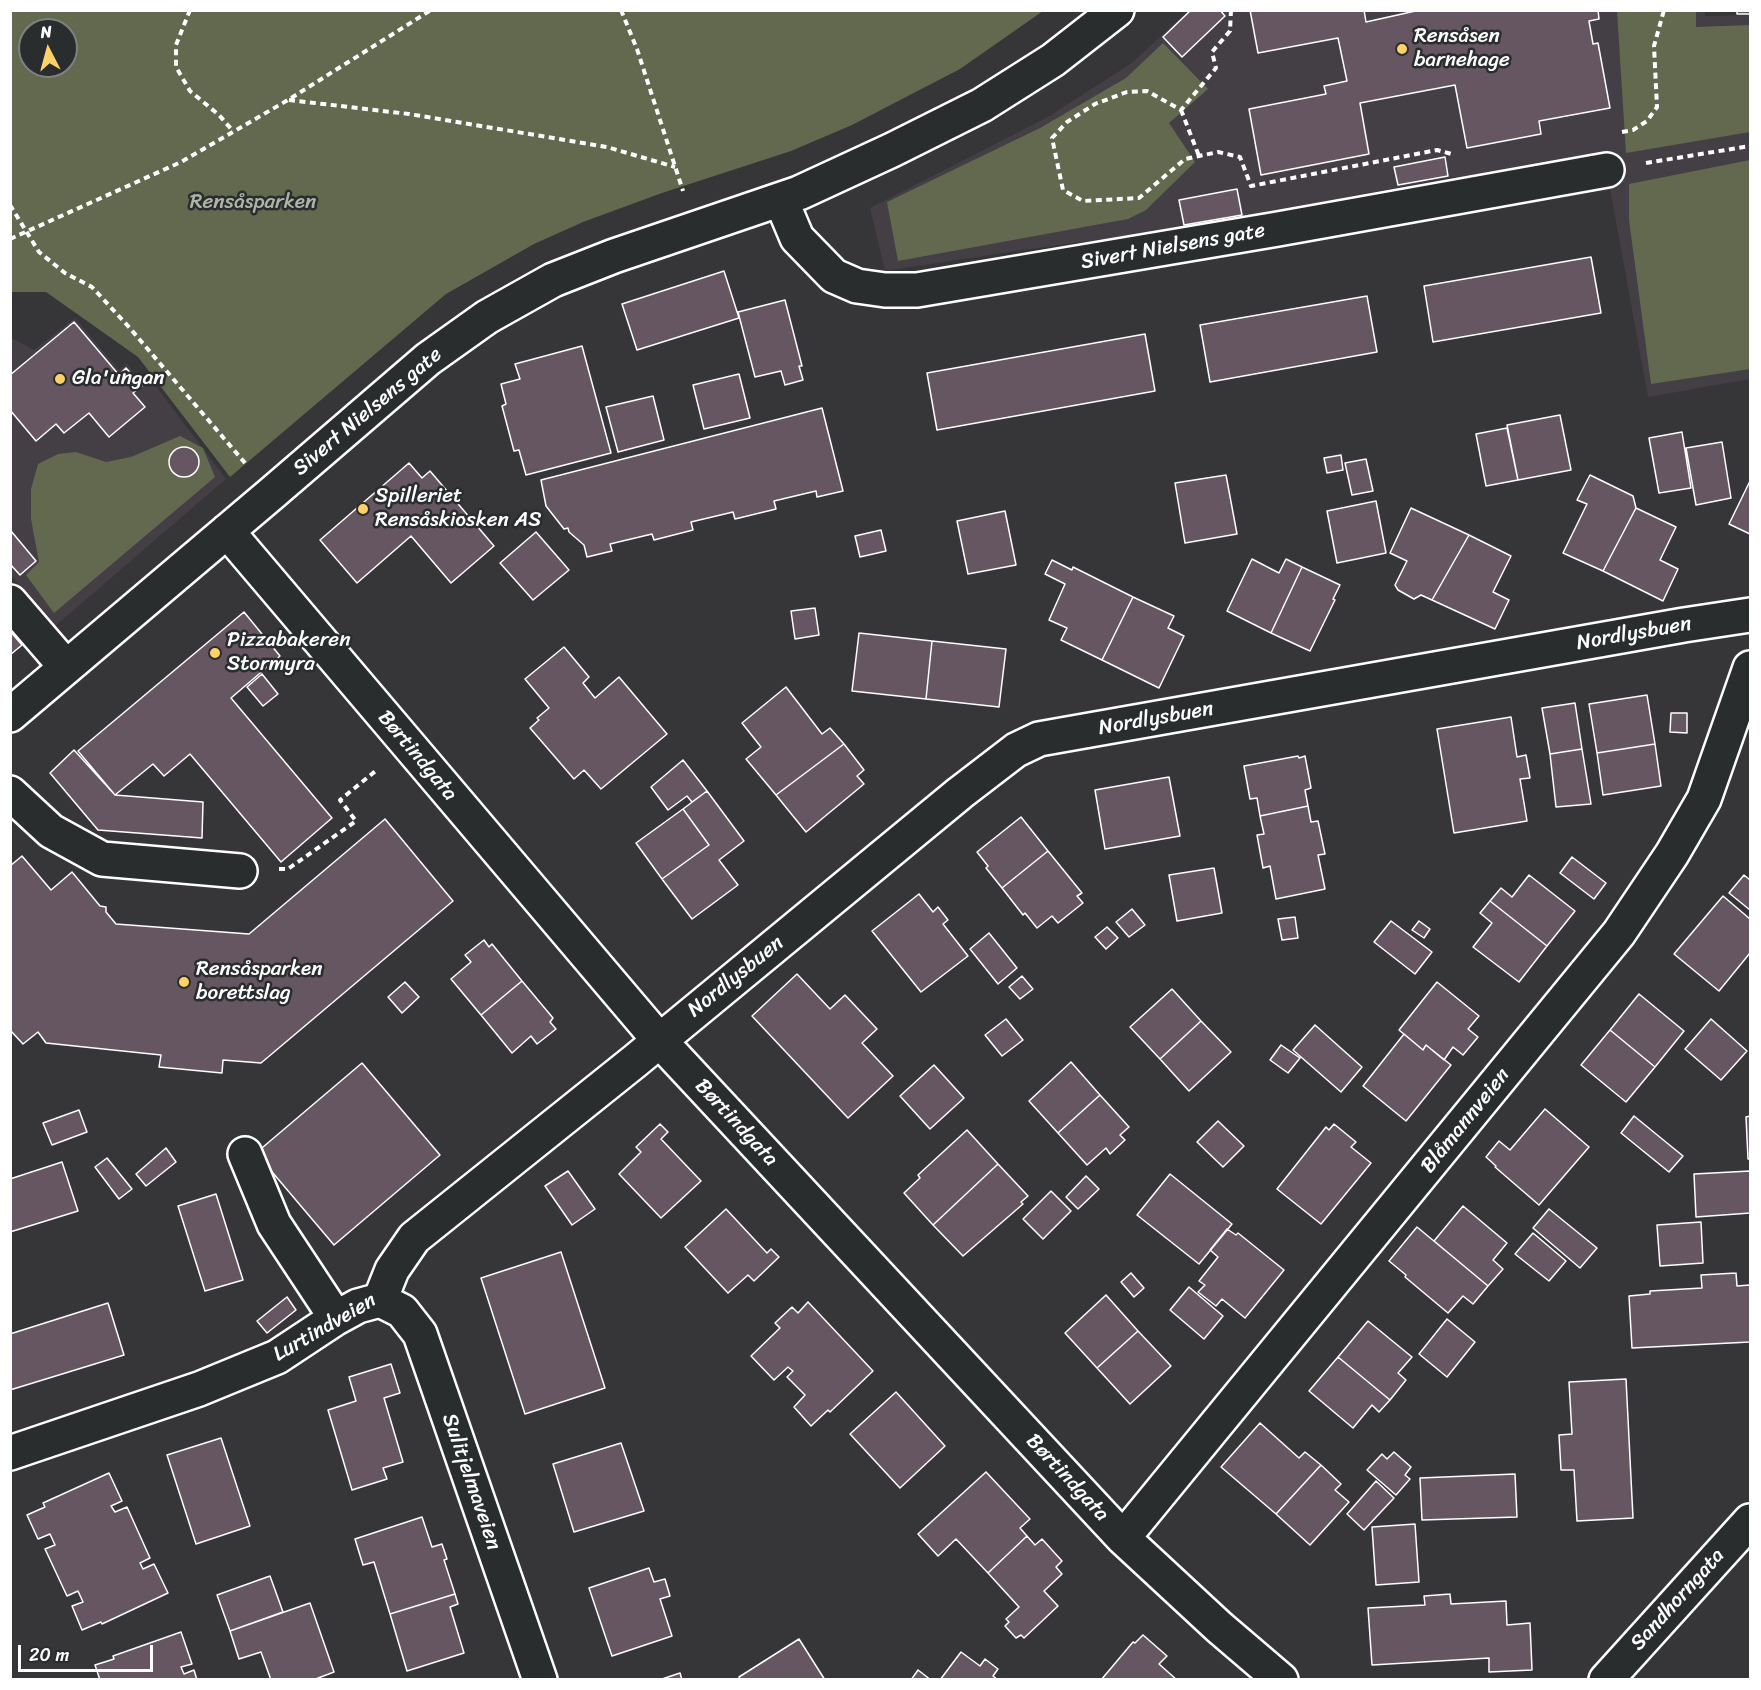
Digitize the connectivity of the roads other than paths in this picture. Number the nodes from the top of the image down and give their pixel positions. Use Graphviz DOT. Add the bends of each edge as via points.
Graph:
graph roads {
  1 [pos="1117,10"];
  2 [pos="1607,170"];
  3 [pos="781,200"];
  4 [pos="227,531"];
  5 [pos="10,603"];
  6 [pos="1750,615"];
  7 [pos="66,668"];
  8 [pos="1750,668"];
  9 [pos="10,715"];
  10 [pos="10,793"];
  11 [pos="240,871"];
  12 [pos="659,1040"];
  13 [pos="245,1154"];
  14 [pos="380,1300"];
  15 [pos="336,1318"];
  16 [pos="10,1453"];
  17 [pos="1750,1521"];
  18 [pos="1123,1538"];
  19 [pos="531,1677"];
  20 [pos="1281,1680"];
  21 [pos="1606,1680"];
  1 -- 3 [label="street, Sivert Nielsens gate" via="1053,60 982,105"];
  2 -- 3 [label="street, Sivert Nielsens gate" via="917,290 857,286 834,276 797,238"];
  3 -- 4 [label="street, Sivert Nielsens gate" via="553,280 487,317 428,359"];
  4 -- 7 [label="street, Sivert Nielsens gate"];
  4 -- 12 [label="street, Børtindgata"];
  5 -- 7 [label="street"];
  6 -- 12 [label="street, Nordlysbuen" via="1039,739 1016,750 960,793"];
  7 -- 9 [label="street, Sivert Nielsens gate"];
  8 -- 18 [label="street, Blåmannveien" via="1704,800 1619,933"];
  10 -- 11 [label="street" via="51,831 102,859"];
  12 -- 14 [label="street, Lurtindveien" via="414,1238 392,1270"];
  12 -- 18 [label="street, Børtindgata"];
  13 -- 15 [label="street" via="274,1224"];
  14 -- 15 [label="street, Lurtindveien"];
  14 -- 19 [label="street, Sulitjelmaveien" via="402,1311 420,1334"];
  15 -- 16 [label="street, Lurtindveien" via="277,1357 222,1380"];
  17 -- 21 [label="street, Sandhorngata"];
  18 -- 20 [label="street, Børtindgata"];
}
